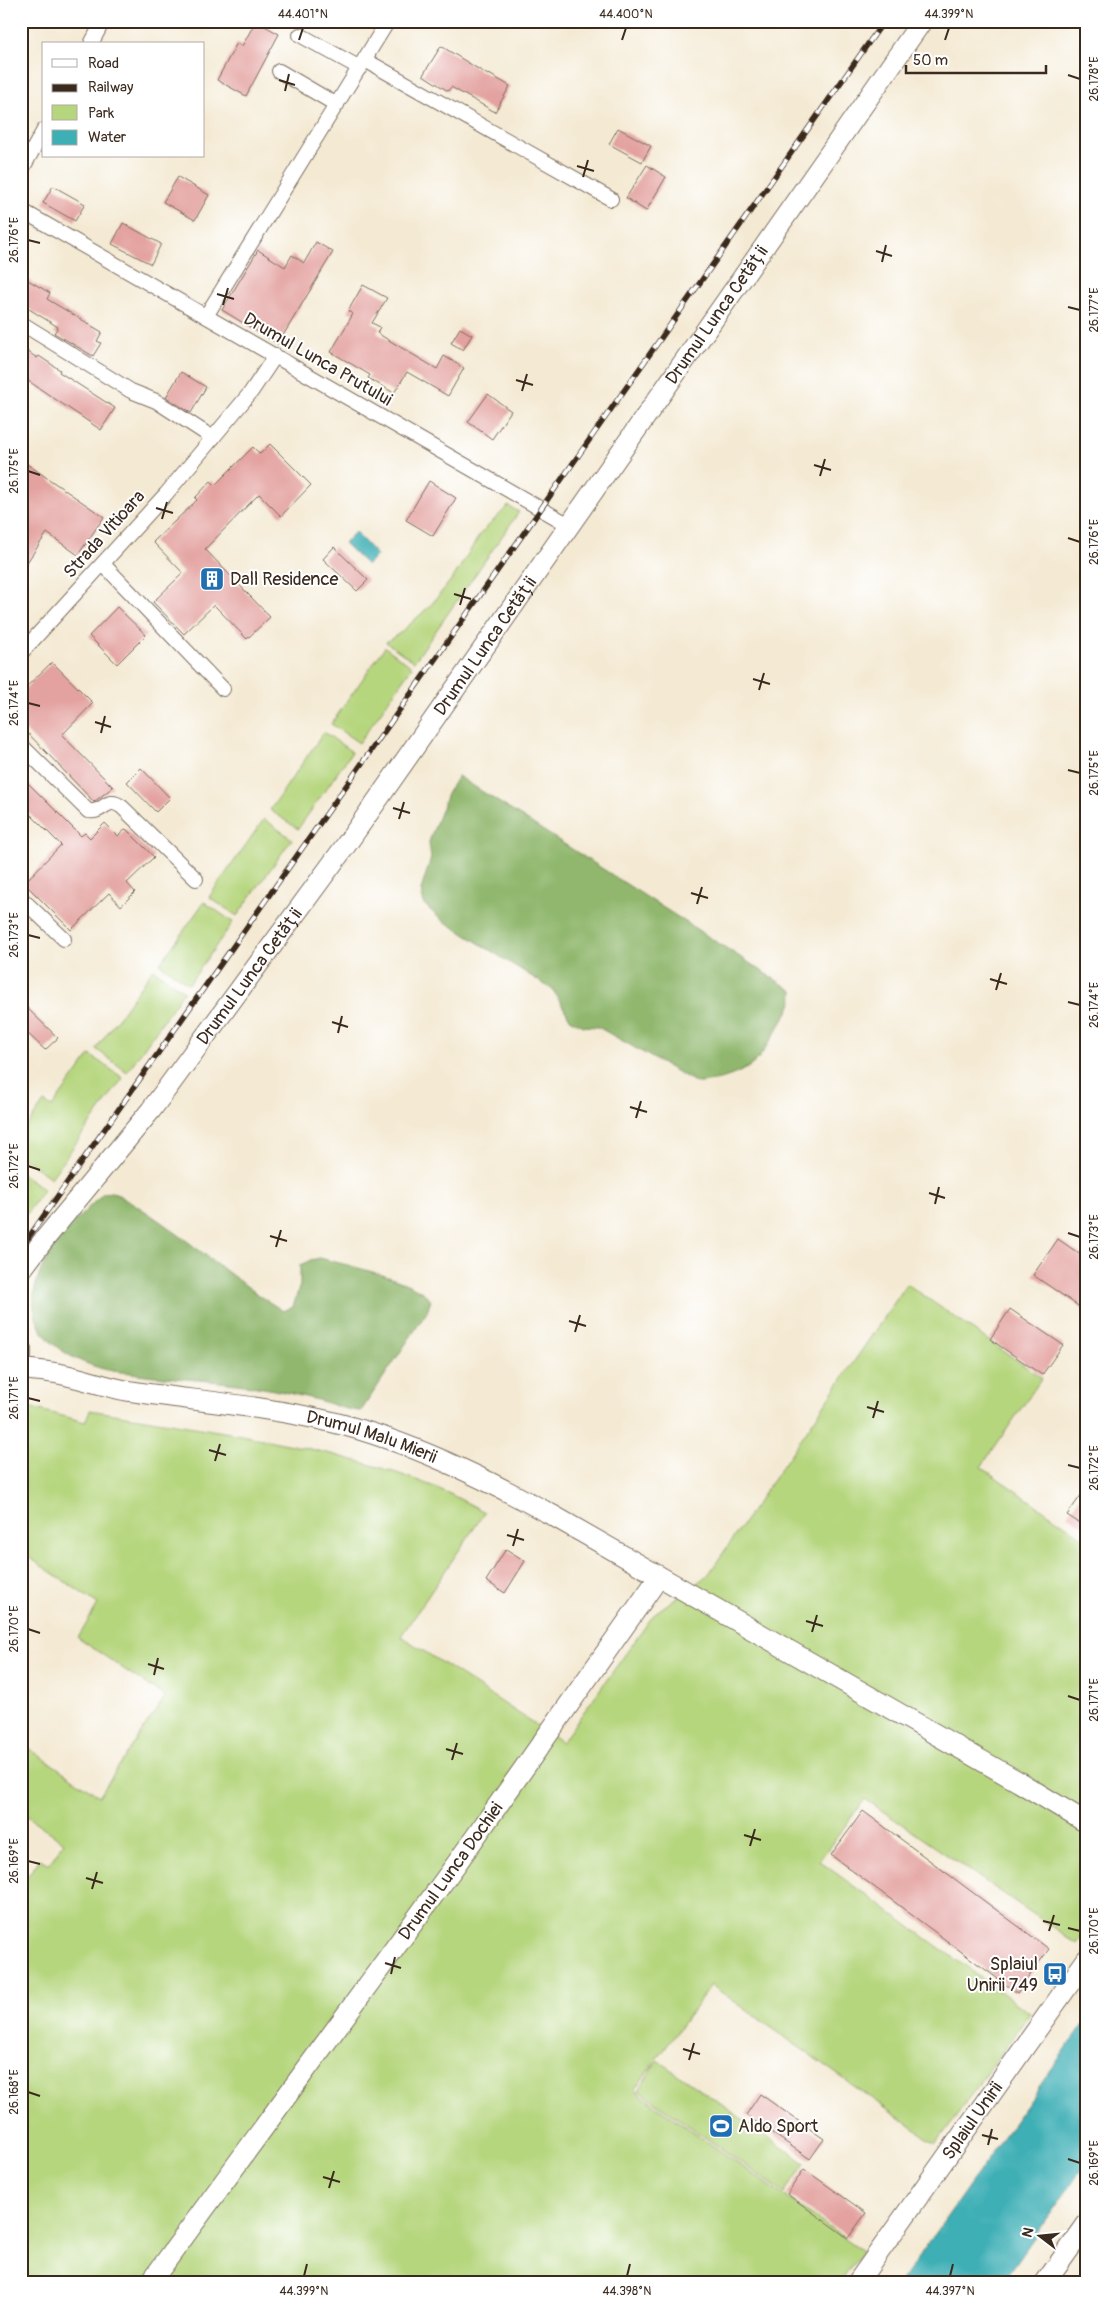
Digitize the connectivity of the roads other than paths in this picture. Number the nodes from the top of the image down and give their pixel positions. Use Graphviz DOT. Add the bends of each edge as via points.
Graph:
graph roads {
  1 [pos="103,21"];
  2 [pos="388,21"];
  3 [pos="922,21"];
  4 [pos="300,35"];
  5 [pos="92,42"];
  6 [pos="362,64"];
  7 [pos="279,72"];
  8 [pos="337,105"];
  9 [pos="42,134"];
  10 [pos="21,171"];
  11 [pos="611,199"];
  12 [pos="21,210"];
  13 [pos="206,316"];
  14 [pos="21,323"];
  15 [pos="274,356"];
  16 [pos="213,438"];
  17 [pos="569,525"];
  18 [pos="103,564"];
  19 [pos="21,653"];
  20 [pos="223,689"];
  21 [pos="21,745"];
  22 [pos="196,878"];
  23 [pos="21,898"];
  24 [pos="64,939"];
  25 [pos="25,1264"];
  26 [pos="21,1280"];
  27 [pos="22,1360"];
  28 [pos="659,1577"];
  29 [pos="1087,1823"];
  30 [pos="1087,1959"];
  31 [pos="1087,2224"];
  32 [pos="150,2283"];
  33 [pos="857,2283"];
  34 [pos="1045,2283"];
  1 -- 5 [label="street"];
  2 -- 6 [label="street"];
  3 -- 17 [label="street, Drumul Lunca Cetății"];
  4 -- 6 [label="street"];
  6 -- 8 [label="street"];
  6 -- 11 [label="street"];
  7 -- 8 [label="street"];
  8 -- 13 [label="street"];
  9 -- 10 [label="street"];
  12 -- 13 [label="street, Drumul Lunca Prutului"];
  13 -- 15 [label="street, Drumul Lunca Prutului"];
  14 -- 16 [label="street"];
  15 -- 16 [label="street, Strada Vitioara" via="251,392"];
  15 -- 17 [label="street, Drumul Lunca Prutului"];
  16 -- 18 [label="street, Strada Vitioara"];
  17 -- 25 [label="street, Drumul Lunca Cetății" via="346,845 208,1034 146,1117"];
  18 -- 19 [label="street, Strada Vitioara"];
  18 -- 20 [label="street"];
  21 -- 22 [label="street" via="82,807 94,812 111,802 119,804"];
  23 -- 24 [label="street"];
  25 -- 26 [label="street, Drumul Lunca Cetății"];
  27 -- 28 [label="street, Drumul Malu Mierii" via="110,1388 295,1414 372,1433 435,1457 511,1493"];
  28 -- 29 [label="street, Drumul Malu Mierii"];
  28 -- 32 [label="street, Drumul Lunca Dochiei" via="446,1878"];
  30 -- 33 [label="street, Splaiul Unirii"];
  31 -- 34 [label="street"];
}
